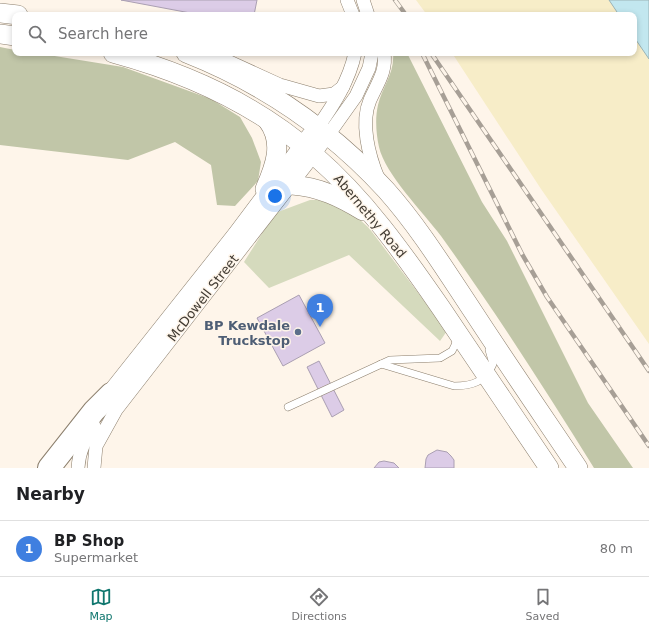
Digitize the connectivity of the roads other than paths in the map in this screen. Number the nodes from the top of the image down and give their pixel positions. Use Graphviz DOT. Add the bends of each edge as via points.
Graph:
graph roads {
  1 [pos="347,0"];
  2 [pos="363,1"];
  3 [pos="352,12"];
  4 [pos="368,12"];
  5 [pos="0,13"];
  6 [pos="12,14"];
  7 [pos="0,34"];
  8 [pos="12,36"];
  9 [pos="124,56"];
  10 [pos="194,56"];
  11 [pos="217,56"];
  12 [pos="354,56"];
  13 [pos="371,56"];
  14 [pos="384,56"];
  15 [pos="343,87"];
  16 [pos="268,121"];
  17 [pos="323,131"];
  18 [pos="309,151"];
  19 [pos="292,185"];
  20 [pos="386,190"];
  21 [pos="254,214"];
  22 [pos="385,230"];
  23 [pos="440,262"];
  24 [pos="456,302"];
  25 [pos="453,326"];
  26 [pos="485,344"];
  27 [pos="381,364"];
  28 [pos="486,376"];
  29 [pos="111,394"];
  30 [pos="288,407"];
  31 [pos="50,468"];
  32 [pos="78,468"];
  33 [pos="94,468"];
  34 [pos="549,468"];
  35 [pos="578,468"];
  1 -- 3 [label="street"];
  2 -- 4 [label="street"];
  5 -- 6 [label="main road"];
  7 -- 8 [label="main road"];
  9 -- 16 [label="main road, Abernethy Road" via="154,64 214,89"];
  10 -- 17 [label="main road, Abernethy Road" via="256,85"];
  11 -- 15 [label="street" via="280,85 319,96 334,94"];
  12 -- 15 [label="street"];
  13 -- 17 [label="street" via="363,83"];
  14 -- 20 [label="street" via="385,65 370,100 366,120 370,156"];
  15 -- 17 [label="street"];
  16 -- 18 [label="main road, Abernethy Road"];
  16 -- 21 [label="main road" via="276,134 275,161"];
  17 -- 18 [label="main road"];
  17 -- 20 [label="main road, Abernethy Road"];
  18 -- 19 [label="street, McDowell Street"];
  18 -- 21 [label="main road"];
  18 -- 22 [label="main road, Abernethy Road" via="349,188"];
  19 -- 22 [label="main road" via="328,192 372,217"];
  19 -- 33 [label="street, McDowell Street" via="116,410 96,446"];
  20 -- 23 [label="main road, Abernethy Road"];
  21 -- 29 [label="main road"];
  22 -- 25 [label="main road, Abernethy Road"];
  23 -- 24 [label="lane"];
  23 -- 35 [label="main road, Abernethy Road"];
  25 -- 27 [label="lane" via="457,340 452,351 446,356 433,359 398,359"];
  25 -- 28 [label="main road, Abernethy Road"];
  26 -- 28 [label="lane" via="493,358 493,364"];
  27 -- 28 [label="lane" via="454,386 476,383"];
  27 -- 30 [label="lane"];
  28 -- 34 [label="main road, Abernethy Road"];
  29 -- 31 [label="highway" via="94,411"];
  29 -- 32 [label="street" via="83,442 78,456"];
}
